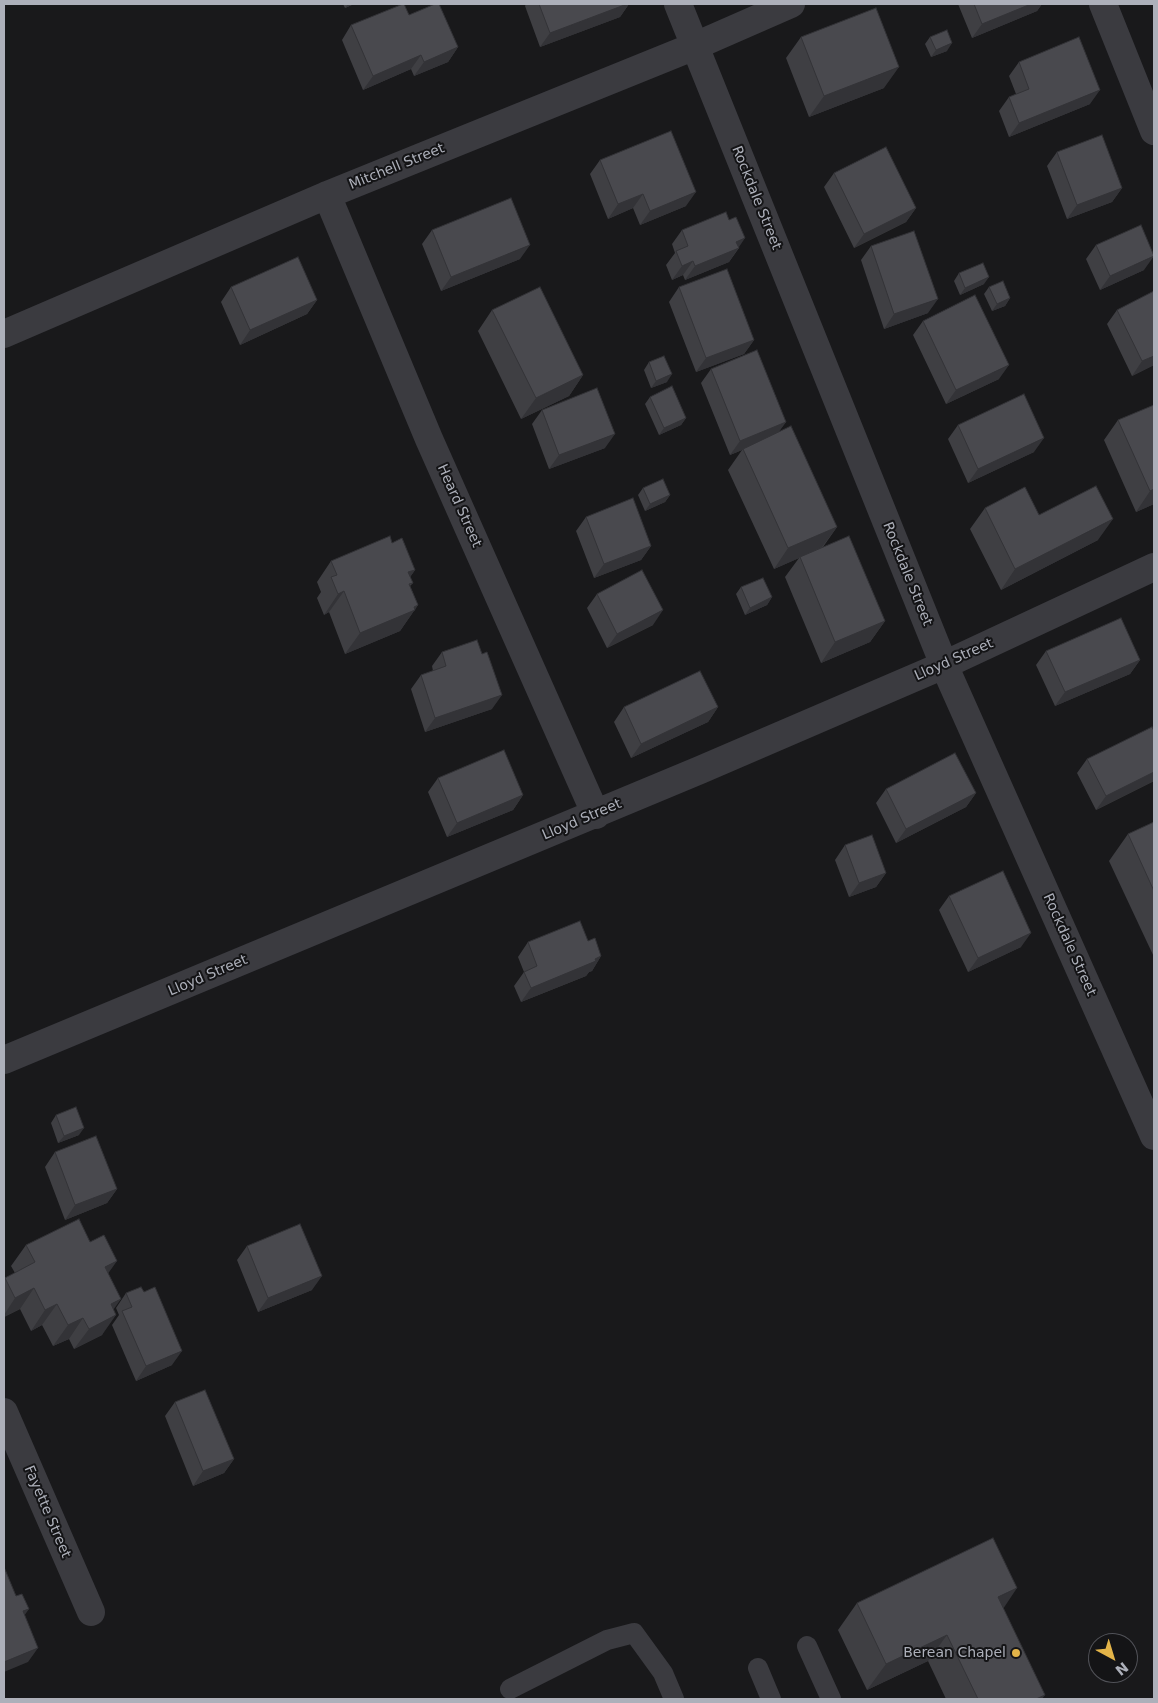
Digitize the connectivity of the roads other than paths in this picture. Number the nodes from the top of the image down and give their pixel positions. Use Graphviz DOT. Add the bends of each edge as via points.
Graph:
graph roads {
  1 [pos="678,4"];
  2 [pos="791,4"];
  3 [pos="1103,4"];
  4 [pos="695,46"];
  5 [pos="1154,131"];
  6 [pos="327,195"];
  7 [pos="4,334"];
  8 [pos="1154,568"];
  9 [pos="944,665"];
  10 [pos="596,815"];
  11 [pos="4,1060"];
  12 [pos="1154,1136"];
  13 [pos="4,1412"];
  14 [pos="91,1612"];
  15 [pos="807,1646"];
  16 [pos="758,1668"];
  17 [pos="510,1689"];
  18 [pos="674,1699"];
  19 [pos="771,1699"];
  20 [pos="831,1699"];
  1 -- 4 [label="street, Rockdale Street"];
  2 -- 4 [label="street, Mitchell Street"];
  3 -- 5 [label="street"];
  4 -- 6 [label="street, Mitchell Street"];
  4 -- 9 [label="street, Rockdale Street"];
  6 -- 7 [label="street, Mitchell Street"];
  6 -- 10 [label="street, Heard Street" via="432,448"];
  8 -- 9 [label="street, Lloyd Street"];
  9 -- 10 [label="street, Lloyd Street"];
  9 -- 12 [label="street, Rockdale Street"];
  10 -- 11 [label="street, Lloyd Street"];
  13 -- 14 [label="street, Fayette Street"];
  15 -- 20 [label="lane"];
  16 -- 19 [label="lane"];
  17 -- 18 [label="lane" via="607,1640 634,1633 663,1673"];
}
